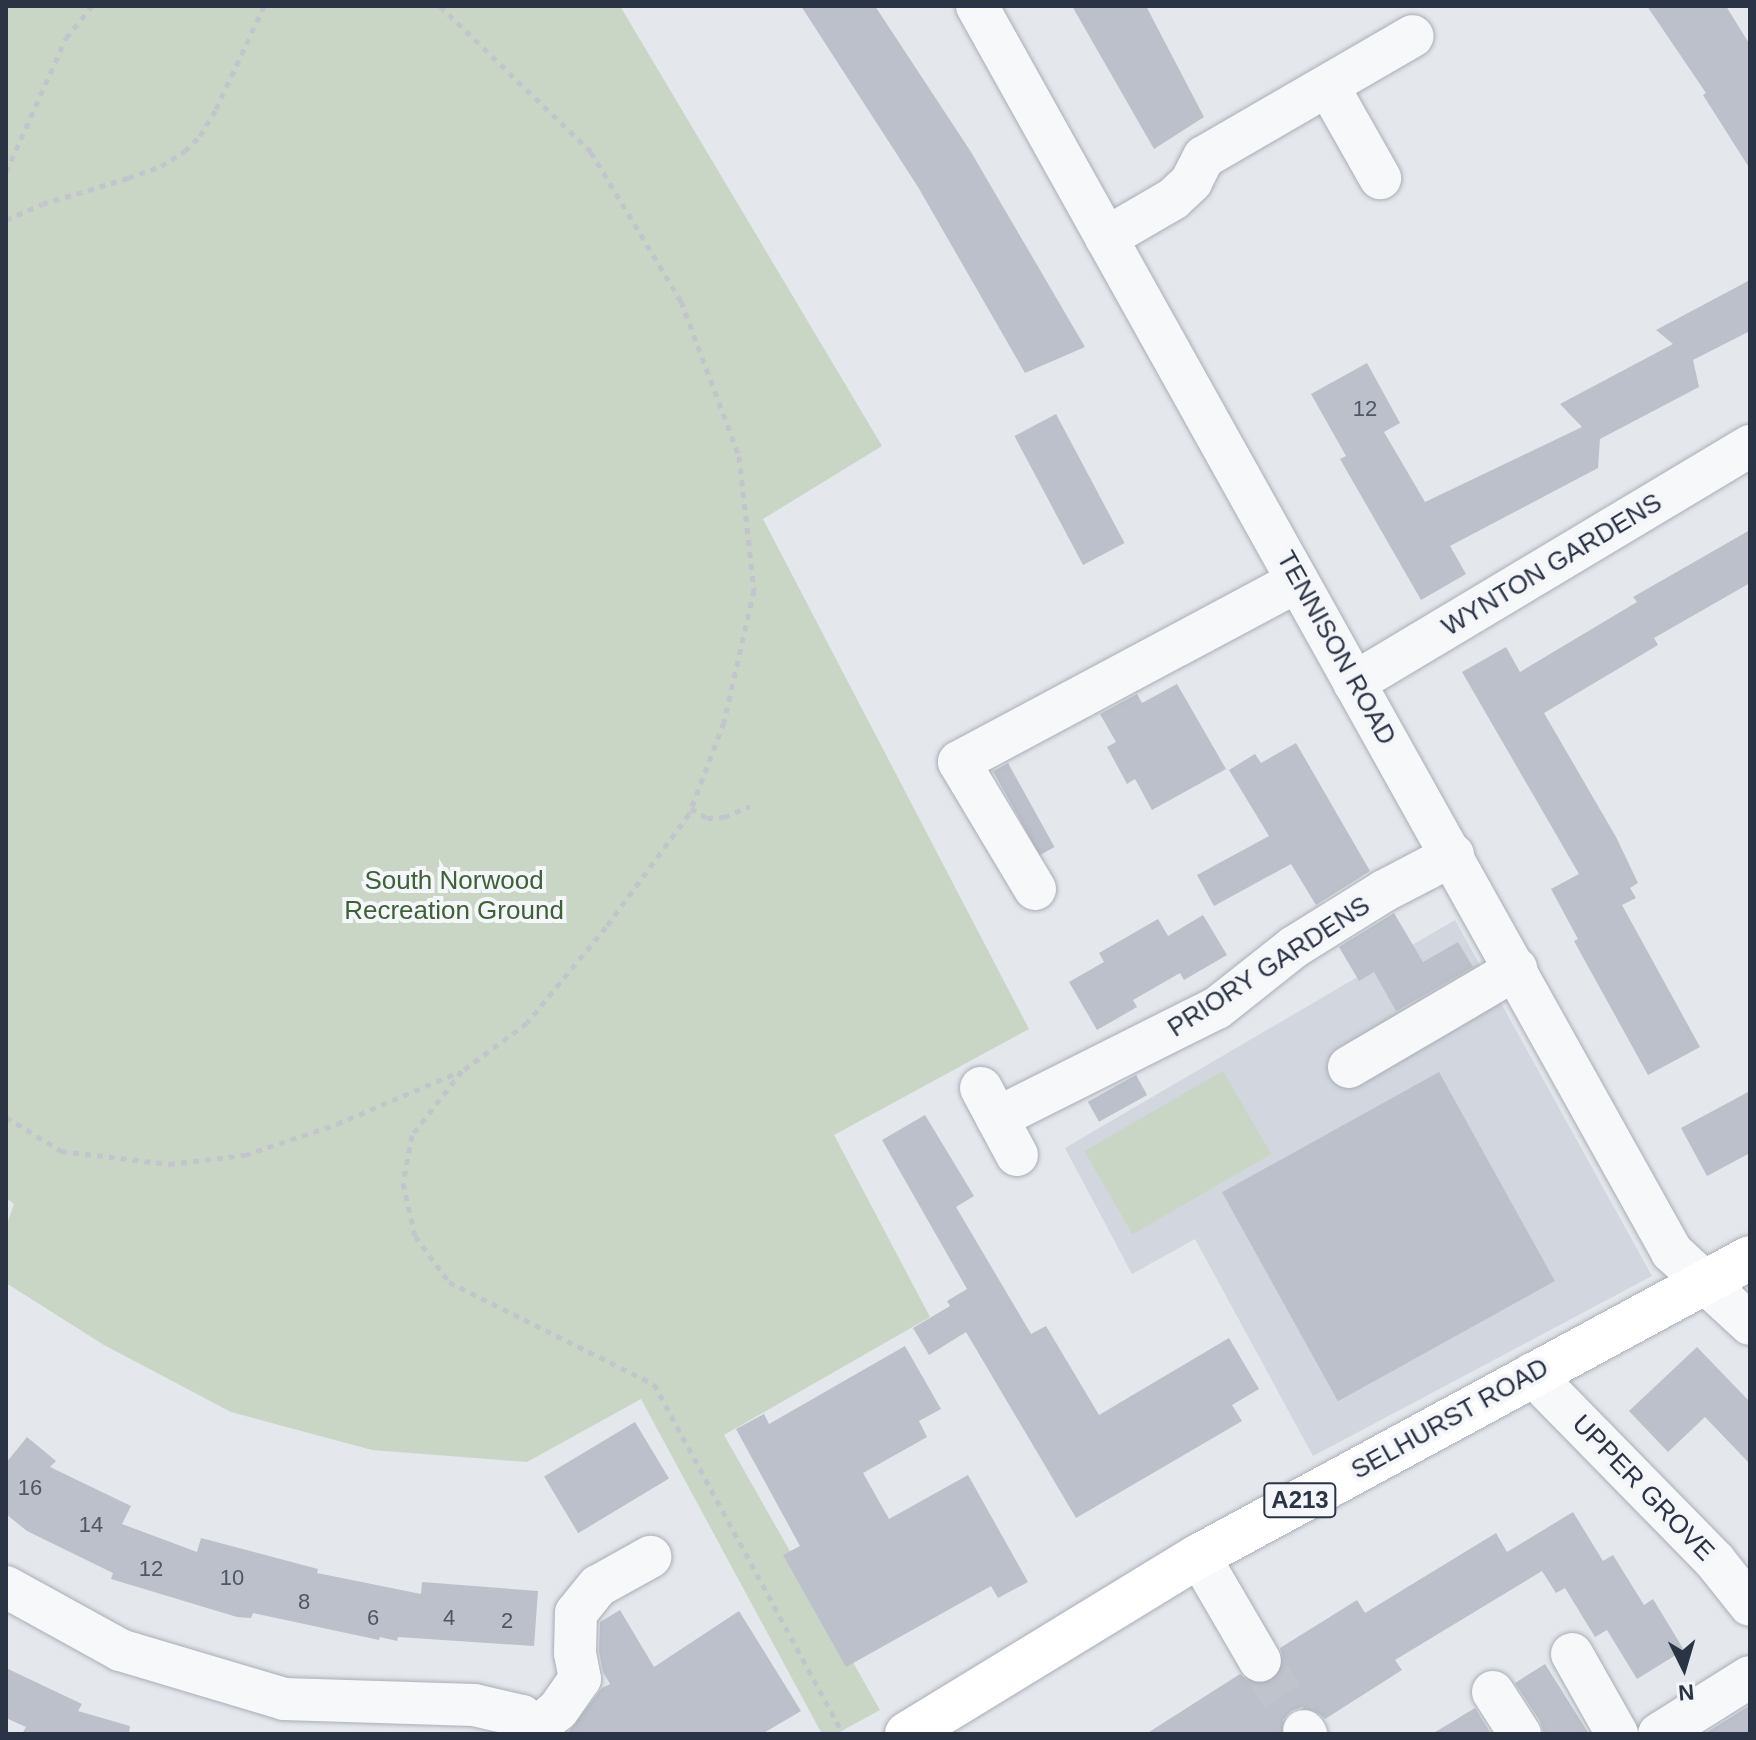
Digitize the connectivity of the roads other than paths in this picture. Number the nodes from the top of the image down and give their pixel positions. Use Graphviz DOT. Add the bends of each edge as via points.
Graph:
graph roads {
  1 [pos="977,6"];
  2 [pos="1413,36"];
  3 [pos="1328,86"];
  4 [pos="1380,178"];
  5 [pos="1106,238"];
  6 [pos="1750,446"];
  7 [pos="1298,581"];
  8 [pos="1354,683"];
  9 [pos="1453,855"];
  10 [pos="1035,889"];
  11 [pos="1516,969"];
  12 [pos="1349,1067"];
  13 [pos="1017,1155"];
  14 [pos="1750,1258"];
  15 [pos="1703,1283"];
  16 [pos="1750,1324"];
  17 [pos="1532,1374"];
  18 [pos="1199,1556"];
  19 [pos="650,1557"];
  20 [pos="6,1587"];
  21 [pos="1750,1605"];
  22 [pos="1572,1654"];
  23 [pos="1260,1661"];
  24 [pos="1750,1677"];
  25 [pos="1493,1692"];
  26 [pos="412,1719"];
  27 [pos="538,1732"];
  28 [pos="907,1734"];
  29 [pos="1520,1734"];
  30 [pos="1617,1734"];
  31 [pos="1659,1734"];
  1 -- 5 [label="street, TENNISON ROAD"];
  2 -- 3 [label="street"];
  3 -- 4 [label="street"];
  3 -- 5 [label="street" via="1204,157 1191,182 1173,199"];
  5 -- 7 [label="street, TENNISON ROAD"];
  6 -- 8 [label="street, WYNTON GARDENS"];
  7 -- 8 [label="street, TENNISON ROAD"];
  7 -- 10 [label="street" via="959,762"];
  8 -- 9 [label="street, TENNISON ROAD"];
  9 -- 11 [label="street, TENNISON ROAD"];
  9 -- 13 [label="street, PRIORY GARDENS" via="1294,947 1217,1008 1144,1047 989,1103"];
  11 -- 12 [label="street"];
  11 -- 15 [label="street, TENNISON ROAD" via="1672,1252"];
  14 -- 15 [label="main road, SELHURST ROAD / A213"];
  15 -- 16 [label="street, TENNISON ROAD"];
  15 -- 17 [label="main road, SELHURST ROAD / A213"];
  17 -- 18 [label="main road, SELHURST ROAD / A213"];
  17 -- 21 [label="street, UPPER GROVE" via="1715,1561"];
  18 -- 23 [label="street"];
  18 -- 28 [label="main road, SELHURST ROAD / A213"];
  19 -- 27 [label="street" via="598,1586 576,1613 580,1679"];
  20 -- 26 [label="street" via="120,1650 284,1699"];
  22 -- 30 [label="street"];
  24 -- 31 [label="street"];
  25 -- 29 [label="street"];
  26 -- 27 [label="street" via="474,1705 522,1716"];
}
